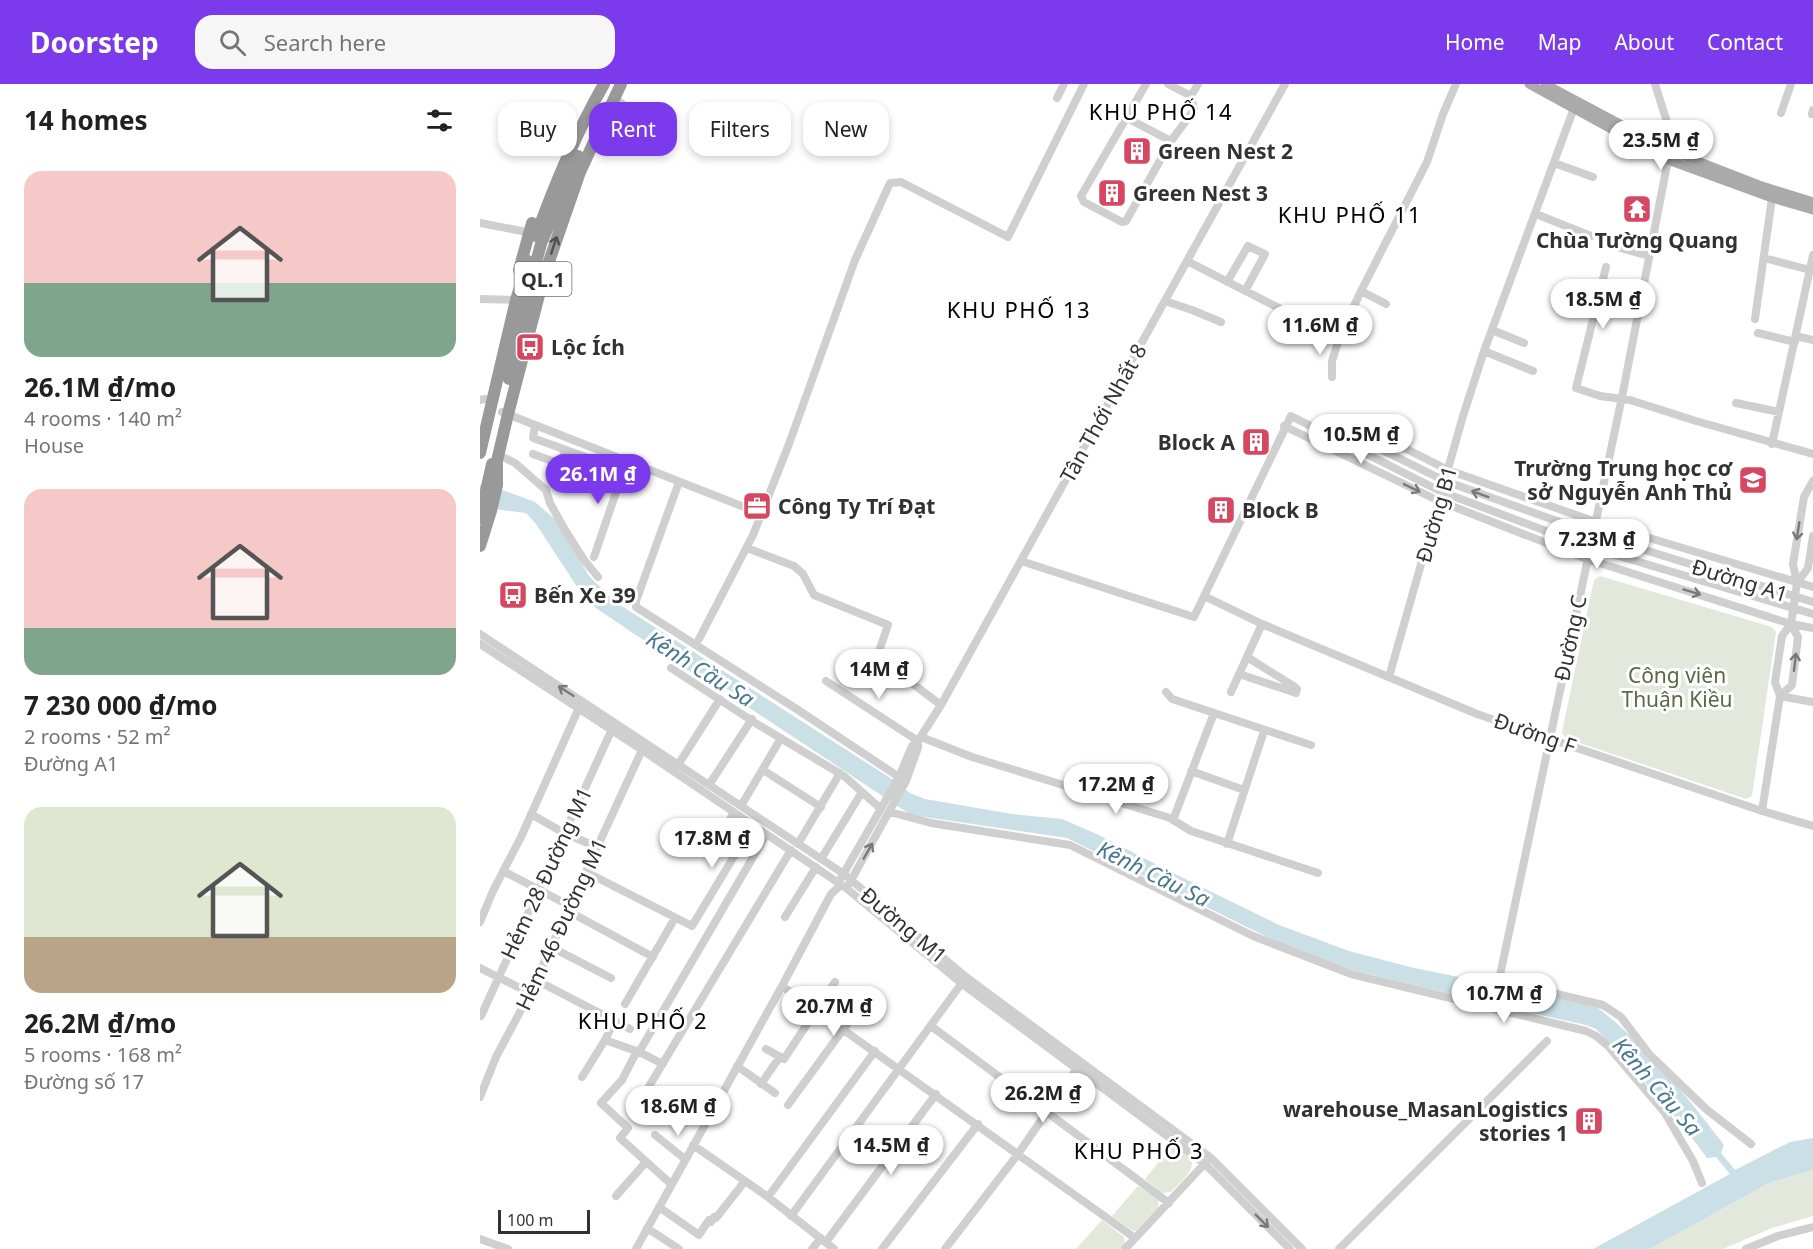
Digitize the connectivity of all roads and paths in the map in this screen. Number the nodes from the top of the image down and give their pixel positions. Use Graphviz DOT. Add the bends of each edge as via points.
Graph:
graph roads {
  1 [pos="598,84"];
  2 [pos="604,84"];
  3 [pos="614,84"];
  4 [pos="621,84"];
  5 [pos="1064,84"];
  6 [pos="1084,84"];
  7 [pos="1146,84"];
  8 [pos="1168,84"];
  9 [pos="1198,84"];
  10 [pos="1285,84"];
  11 [pos="1456,84"];
  12 [pos="1529,84"];
  13 [pos="1545,84"];
  14 [pos="1655,84"];
  15 [pos="1791,84"];
  16 [pos="1191,96"];
  17 [pos="614,98"];
  18 [pos="1058,98"];
  19 [pos="620,102"];
  20 [pos="1574,108"];
  21 [pos="1781,113"];
  22 [pos="1127,118"];
  23 [pos="1171,141"];
  24 [pos="1668,155"];
  25 [pos="1554,163"];
  26 [pos="1593,177"];
  27 [pos="1772,198"];
  28 [pos="1813,202"];
  29 [pos="1813,210"];
  30 [pos="1536,214"];
  31 [pos="480,223"];
  32 [pos="533,234"];
  33 [pos="1591,236"];
  34 [pos="1610,245"];
  35 [pos="1813,255"];
  36 [pos="1649,256"];
  37 [pos="1764,258"];
  38 [pos="1187,261"];
  39 [pos="1606,267"];
  40 [pos="1810,270"];
  41 [pos="539,274"];
  42 [pos="1227,282"];
  43 [pos="1245,291"];
  44 [pos="1361,291"];
  45 [pos="480,299"];
  46 [pos="513,300"];
  47 [pos="1165,301"];
  48 [pos="1386,304"];
  49 [pos="1755,319"];
  50 [pos="1221,322"];
  51 [pos="1492,330"];
  52 [pos="1758,333"];
  53 [pos="1339,339"];
  54 [pos="1795,339"];
  55 [pos="1813,340"];
  56 [pos="1524,343"];
  57 [pos="1484,351"];
  58 [pos="1533,371"];
  59 [pos="1332,377"];
  60 [pos="1622,397"];
  61 [pos="483,400"];
  62 [pos="1736,403"];
  63 [pos="1779,412"];
  64 [pos="505,413"];
  65 [pos="535,425"];
  66 [pos="480,426"];
  67 [pos="1284,426"];
  68 [pos="1369,430"];
  69 [pos="1364,441"];
  70 [pos="1772,444"];
  71 [pos="565,450"];
  72 [pos="480,453"];
  73 [pos="496,454"];
  74 [pos="532,454"];
  75 [pos="1813,454"];
  76 [pos="591,459"];
  77 [pos="627,460"];
  78 [pos="1448,471"];
  79 [pos="1445,481"];
  80 [pos="1813,481"];
  81 [pos="493,482"];
  82 [pos="679,482"];
  83 [pos="1442,492"];
  84 [pos="1439,501"];
  85 [pos="762,514"];
  86 [pos="480,518"];
  87 [pos="1596,522"];
  88 [pos="1593,534"];
  89 [pos="1813,536"];
  90 [pos="480,546"];
  91 [pos="1589,547"];
  92 [pos="747,548"];
  93 [pos="594,557"];
  94 [pos="1587,559"];
  95 [pos="1021,561"];
  96 [pos="598,578"];
  97 [pos="1797,583"];
  98 [pos="1813,587"];
  99 [pos="1204,596"];
  100 [pos="1795,597"];
  101 [pos="1813,602"];
  102 [pos="1793,610"];
  103 [pos="1813,615"];
  104 [pos="1262,624"];
  105 [pos="1791,624"];
  106 [pos="1813,628"];
  107 [pos="480,634"];
  108 [pos="699,639"];
  109 [pos="480,644"];
  110 [pos="1247,657"];
  111 [pos="672,668"];
  112 [pos="1239,674"];
  113 [pos="1389,677"];
  114 [pos="826,681"];
  115 [pos="1167,692"];
  116 [pos="1231,692"];
  117 [pos="1780,696"];
  118 [pos="720,699"];
  119 [pos="1813,702"];
  120 [pos="941,705"];
  121 [pos="578,710"];
  122 [pos="1214,713"];
  123 [pos="752,719"];
  124 [pos="613,727"];
  125 [pos="1264,731"];
  126 [pos="781,738"];
  127 [pos="1550,738"];
  128 [pos="920,739"];
  129 [pos="1311,745"];
  130 [pos="642,750"];
  131 [pos="678,765"];
  132 [pos="763,770"];
  133 [pos="1191,771"];
  134 [pos="840,773"];
  135 [pos="903,779"];
  136 [pos="709,785"];
  137 [pos="1244,790"];
  138 [pos="862,792"];
  139 [pos="741,806"];
  140 [pos="821,807"];
  141 [pos="881,808"];
  142 [pos="1762,811"];
  143 [pos="734,812"];
  144 [pos="890,812"];
  145 [pos="531,814"];
  146 [pos="1173,820"];
  147 [pos="753,825"];
  148 [pos="1813,826"];
  149 [pos="723,832"];
  150 [pos="564,833"];
  151 [pos="766,834"];
  152 [pos="1227,843"];
  153 [pos="798,844"];
  154 [pos="597,847"];
  155 [pos="791,850"];
  156 [pos="821,859"];
  157 [pos="816,867"];
  158 [pos="503,871"];
  159 [pos="586,872"];
  160 [pos="1318,873"];
  161 [pos="843,874"];
  162 [pos="852,880"];
  163 [pos="841,885"];
  164 [pos="538,890"];
  165 [pos="569,908"];
  166 [pos="784,917"];
  167 [pos="675,918"];
  168 [pos="480,922"];
  169 [pos="551,947"];
  170 [pos="653,957"];
  171 [pos="480,968"];
  172 [pos="499,977"];
  173 [pos="611,978"];
  174 [pos="536,980"];
  175 [pos="964,980"];
  176 [pos="835,982"];
  177 [pos="782,986"];
  178 [pos="530,993"];
  179 [pos="866,998"];
  180 [pos="625,1004"];
  181 [pos="817,1010"];
  182 [pos="481,1016"];
  183 [pos="931,1026"];
  184 [pos="843,1028"];
  185 [pos="630,1029"];
  186 [pos="610,1030"];
  187 [pos="605,1040"];
  188 [pos="1547,1041"];
  189 [pos="766,1049"];
  190 [pos="638,1051"];
  191 [pos="875,1051"];
  192 [pos="779,1058"];
  193 [pos="663,1064"];
  194 [pos="1079,1065"];
  195 [pos="737,1066"];
  196 [pos="899,1068"];
  197 [pos="582,1077"];
  198 [pos="761,1084"];
  199 [pos="775,1093"];
  200 [pos="936,1094"];
  201 [pos="480,1097"];
  202 [pos="639,1103"];
  203 [pos="788,1105"];
  204 [pos="1048,1111"];
  205 [pos="978,1125"];
  206 [pos="655,1135"];
  207 [pos="1751,1144"];
  208 [pos="693,1145"];
  209 [pos="1018,1154"];
  210 [pos="685,1159"];
  211 [pos="646,1161"];
  212 [pos="1208,1161"];
  213 [pos="745,1181"];
  214 [pos="1702,1183"];
  215 [pos="671,1184"];
  216 [pos="615,1196"];
  217 [pos="768,1197"];
  218 [pos="1169,1203"];
  219 [pos="659,1207"];
  220 [pos="791,1216"];
  221 [pos="1813,1227"];
  222 [pos="647,1228"];
  223 [pos="1135,1238"];
  224 [pos="480,1239"];
  225 [pos="823,1240"];
  226 [pos="508,1249"];
  227 [pos="636,1249"];
  228 [pos="679,1249"];
  229 [pos="812,1249"];
  230 [pos="834,1249"];
  231 [pos="882,1249"];
  232 [pos="945,1249"];
  233 [pos="1125,1249"];
  234 [pos="1290,1249"];
  235 [pos="1302,1249"];
  236 [pos="1340,1249"];
  237 [pos="1746,1249"];
  1 -- 32 [label="highway, QL.1" via="566,139"];
  2 -- 32 [label="highway, QL.1" via="581,124"];
  3 -- 41 [label="highway, QL.1" via="588,134 542,244"];
  4 -- 17 [label="highway, QL.1"];
  5 -- 18 [label="street"];
  6 -- 85 [label="street" via="1008,237 901,182 890,183 855,260"];
  7 -- 22 [label="street"];
  8 -- 16 [label="street"];
  9 -- 16 [label="street"];
  10 -- 38 [label="street, Tân Thới Nhất 8"];
  11 -- 44 [label="street" via="1427,162"];
  12 -- 20 [label="main road"];
  13 -- 24 [label="main road"];
  14 -- 24 [label="street, Đường C" via="1666,119"];
  15 -- 21 [label="street"];
  16 -- 23 [label="street" via="1194,110"];
  17 -- 19 [label="street"];
  41 -- 17 [label="highway, QL.1, one-way"];
  20 -- 24 [label="main road"];
  20 -- 25 [label="street, Đường B1"];
  22 -- 23 [label="street"];
  22 -- 23 [label="street" via="1081,196 1084,202 1120,221 1126,221"];
  24 -- 27 [label="main road"];
  24 -- 28 [label="main road"];
  24 -- 36 [label="street, Đường C"];
  25 -- 26 [label="street"];
  25 -- 30 [label="street, Đường B1"];
  27 -- 29 [label="main road"];
  27 -- 37 [label="street"];
  30 -- 33 [label="street"];
  30 -- 51 [label="street, Đường B1"];
  31 -- 32 [label="street"];
  32 -- 46 [label="highway, QL.1"];
  34 -- 36 [label="street"];
  35 -- 40 [label="street"];
  36 -- 60 [label="street, Đường C"];
  37 -- 40 [label="street"];
  37 -- 49 [label="street"];
  38 -- 42 [label="street"];
  38 -- 47 [label="street, Tân Thới Nhất 8"];
  39 -- 60 [label="street" via="1576,388 1600,396"];
  40 -- 54 [label="street"];
  41 -- 64 [label="highway, QL.1"];
  42 -- 43 [label="street"];
  42 -- 43 [label="street" via="1248,246 1264,252"];
  43 -- 53 [label="street"];
  44 -- 48 [label="street"];
  44 -- 53 [label="street"];
  45 -- 46 [label="street"];
  46 -- 61 [label="highway, QL.1"];
  46 -- 72 [label="highway, QL.1"];
  47 -- 50 [label="street"];
  47 -- 95 [label="street, Tân Thới Nhất 8"];
  51 -- 56 [label="street"];
  51 -- 57 [label="street, Đường B1"];
  52 -- 54 [label="street"];
  53 -- 59 [label="street"];
  54 -- 55 [label="street"];
  54 -- 63 [label="street"];
  57 -- 58 [label="street"];
  57 -- 78 [label="street, Đường B1"];
  60 -- 70 [label="street"];
  60 -- 87 [label="street, Đường C"];
  61 -- 66 [label="highway, QL.1"];
  62 -- 63 [label="street"];
  63 -- 70 [label="street"];
  64 -- 65 [label="street"];
  64 -- 73 [label="highway, QL.1"];
  65 -- 71 [label="street" via="533,438"];
  65 -- 77 [label="street"];
  67 -- 83 [label="street, Đường A1" via="1291,416"];
  67 -- 84 [label="street, Đường A1, one-way"];
  67 -- 99 [label="street"];
  68 -- 78 [label="street, Đường A1"];
  69 -- 79 [label="street, Đường A1"];
  70 -- 75 [label="street"];
  71 -- 74 [label="street" via="560,464"];
  71 -- 76 [label="street"];
  73 -- 81 [label="highway, QL.1"];
  73 -- 96 [label="street" via="515,463 546,490 565,530"];
  77 -- 82 [label="street"];
  77 -- 93 [label="street"];
  78 -- 79 [label="street, Đường B1"];
  78 -- 87 [label="street, Đường A1"];
  79 -- 83 [label="street, Đường B1"];
  88 -- 79 [label="street, Đường A1, one-way"];
  80 -- 97 [label="street, one-way" via="1804,497 1793,564"];
  81 -- 86 [label="highway, QL.1"];
  81 -- 90 [label="highway, QL.1" via="491,511"];
  82 -- 85 [label="street"];
  82 -- 135 [label="street" via="636,607"];
  83 -- 84 [label="street, Đường B1"];
  83 -- 91 [label="street, Đường A1"];
  84 -- 94 [label="street, Đường A1"];
  84 -- 113 [label="street, Đường B1"];
  85 -- 92 [label="street"];
  87 -- 88 [label="street, Đường C"];
  87 -- 97 [label="street, Đường A1"];
  88 -- 91 [label="street, Đường C"];
  88 -- 100 [label="street, Đường A1"];
  89 -- 97 [label="street" via="1808,568"];
  91 -- 94 [label="street, Đường C"];
  91 -- 102 [label="street, Đường A1"];
  92 -- 108 [label="street"];
  92 -- 120 [label="street" via="794,566 814,595 888,625 877,657"];
  94 -- 105 [label="street, Đường A1, one-way"];
  94 -- 127 [label="street, Đường C"];
  95 -- 99 [label="street" via="1194,617"];
  95 -- 120 [label="street, Tân Thới Nhất 8"];
  97 -- 98 [label="street, Đường A1"];
  97 -- 100 [label="street"];
  99 -- 104 [label="street, Đường F"];
  100 -- 101 [label="street, Đường A1"];
  100 -- 102 [label="street"];
  102 -- 103 [label="street, Đường A1"];
  102 -- 105 [label="street"];
  104 -- 110 [label="street"];
  104 -- 113 [label="street, Đường F"];
  105 -- 106 [label="street, Đường A1"];
  105 -- 117 [label="street" via="1782,636 1775,682"];
  117 -- 105 [label="street, one-way" via="1792,685 1798,637"];
  124 -- 107 [label="street, Đường M1, one-way"];
  109 -- 121 [label="street, Đường M1"];
  110 -- 112 [label="street"];
  110 -- 112 [label="street" via="1295,687 1296,693"];
  111 -- 118 [label="street"];
  112 -- 116 [label="street"];
  113 -- 127 [label="street, Đường F" via="1477,714"];
  114 -- 128 [label="street"];
  115 -- 122 [label="street" via="1172,699"];
  117 -- 119 [label="street"];
  117 -- 142 [label="street"];
  118 -- 123 [label="street"];
  118 -- 131 [label="street"];
  120 -- 128 [label="street, Tân Thới Nhất 8"];
  121 -- 124 [label="street, Đường M1"];
  121 -- 145 [label="street"];
  122 -- 125 [label="street"];
  122 -- 133 [label="street"];
  123 -- 126 [label="street"];
  123 -- 136 [label="street"];
  124 -- 130 [label="street, Đường M1"];
  124 -- 131 [label="street, Đường M1"];
  124 -- 150 [label="street, Hẻm 28 Đường M1"];
  125 -- 129 [label="street"];
  125 -- 137 [label="street"];
  126 -- 132 [label="street"];
  126 -- 134 [label="street"];
  127 -- 142 [label="street, Đường F"];
  127 -- 207 [label="street, Đường C" via="1499,980 1603,1005 1621,1017 1649,1053 1706,1109"];
  128 -- 135 [label="street, Tân Thới Nhất 8" via="912,746"];
  128 -- 146 [label="street"];
  130 -- 143 [label="street, Đường M1"];
  130 -- 154 [label="street, Hẻm 46 Đường M1"];
  131 -- 136 [label="street, Đường M1"];
  132 -- 139 [label="street"];
  132 -- 140 [label="street"];
  133 -- 137 [label="street"];
  133 -- 146 [label="street"];
  134 -- 138 [label="street"];
  134 -- 140 [label="street"];
  135 -- 141 [label="street"];
  135 -- 144 [label="street"];
  136 -- 139 [label="street, Đường M1"];
  137 -- 152 [label="street"];
  138 -- 141 [label="street"];
  138 -- 156 [label="street"];
  139 -- 153 [label="street, Đường M1"];
  140 -- 153 [label="street"];
  141 -- 161 [label="street"];
  142 -- 148 [label="street, Đường F"];
  143 -- 147 [label="street, Đường M1"];
  143 -- 149 [label="street"];
  162 -- 144 [label="street, one-way"];
  144 -- 214 [label="street" via="931,823 1070,844 1253,936 1351,974 1586,1031 1608,1046 1665,1113"];
  145 -- 150 [label="street"];
  145 -- 158 [label="street"];
  146 -- 152 [label="street" via="1191,831"];
  147 -- 151 [label="street, Đường M1"];
  147 -- 167 [label="street" via="692,926"];
  150 -- 154 [label="street"];
  150 -- 164 [label="street, Hẻm 28 Đường M1"];
  151 -- 155 [label="street, Đường M1"];
  151 -- 190 [label="street"];
  152 -- 160 [label="street"];
  153 -- 156 [label="street, Đường M1"];
  154 -- 159 [label="street, Hẻm 46 Đường M1"];
  155 -- 157 [label="street, Đường M1"];
  155 -- 193 [label="street"];
  156 -- 161 [label="street, Đường M1"];
  157 -- 163 [label="street, Đường M1"];
  157 -- 166 [label="street"];
  158 -- 164 [label="street"];
  158 -- 168 [label="street"];
  159 -- 165 [label="street, Hẻm 46 Đường M1"];
  159 -- 167 [label="street"];
  161 -- 162 [label="street, Đường M1"];
  161 -- 163 [label="street"];
  162 -- 163 [label="street"];
  162 -- 175 [label="street, Đường M1"];
  163 -- 175 [label="street, Đường M1"];
  163 -- 177 [label="street" via="831,894"];
  164 -- 165 [label="street"];
  164 -- 172 [label="street, Hẻm 28 Đường M1"];
  165 -- 169 [label="street, Hẻm 46 Đường M1"];
  165 -- 170 [label="street"];
  167 -- 170 [label="street"];
  169 -- 173 [label="street"];
  169 -- 174 [label="street, Hẻm 46 Đường M1"];
  170 -- 180 [label="street"];
  171 -- 172 [label="street"];
  172 -- 178 [label="street"];
  172 -- 182 [label="street, Hẻm 28 Đường M1"];
  174 -- 178 [label="street, Hẻm 46 Đường M1"];
  174 -- 185 [label="street"];
  175 -- 183 [label="street"];
  175 -- 194 [label="street, Đường M1"];
  176 -- 181 [label="street"];
  177 -- 181 [label="street"];
  177 -- 195 [label="street"];
  178 -- 201 [label="street, Hẻm 46 Đường M1"];
  179 -- 184 [label="street"];
  181 -- 184 [label="street"];
  181 -- 192 [label="street" via="784,1059"];
  183 -- 196 [label="street"];
  183 -- 204 [label="street"];
  184 -- 191 [label="street"];
  184 -- 203 [label="street"];
  186 -- 187 [label="street"];
  187 -- 190 [label="street"];
  187 -- 197 [label="street"];
  188 -- 236 [label="street"];
  189 -- 192 [label="street"];
  190 -- 193 [label="street"];
  190 -- 211 [label="street" via="622,1080 600,1103 628,1128 620,1138"];
  191 -- 196 [label="street"];
  191 -- 217 [label="street"];
  192 -- 198 [label="street"];
  193 -- 202 [label="street"];
  194 -- 204 [label="street"];
  194 -- 212 [label="street, Đường M1"];
  195 -- 198 [label="street"];
  195 -- 208 [label="street"];
  196 -- 200 [label="street"];
  196 -- 220 [label="street"];
  198 -- 199 [label="street"];
  200 -- 205 [label="street"];
  200 -- 225 [label="street"];
  204 -- 209 [label="street"];
  204 -- 218 [label="street"];
  205 -- 209 [label="street"];
  205 -- 231 [label="street"];
  206 -- 210 [label="street"];
  208 -- 210 [label="street"];
  208 -- 213 [label="street"];
  209 -- 223 [label="street"];
  209 -- 232 [label="street"];
  210 -- 215 [label="street"];
  211 -- 215 [label="street"];
  211 -- 216 [label="street"];
  212 -- 218 [label="street"];
  212 -- 234 [label="street, Đường M1, one-way"];
  212 -- 235 [label="street, Đường M1"];
  213 -- 217 [label="street"];
  213 -- 219 [label="street" via="699,1235"];
  215 -- 219 [label="street"];
  217 -- 220 [label="street"];
  218 -- 223 [label="street"];
  219 -- 222 [label="street"];
  220 -- 225 [label="street"];
  221 -- 237 [label="street"];
  222 -- 227 [label="street"];
  222 -- 228 [label="street"];
  223 -- 233 [label="street"];
  224 -- 226 [label="street"];
  225 -- 229 [label="street"];
  225 -- 230 [label="street"];
}
